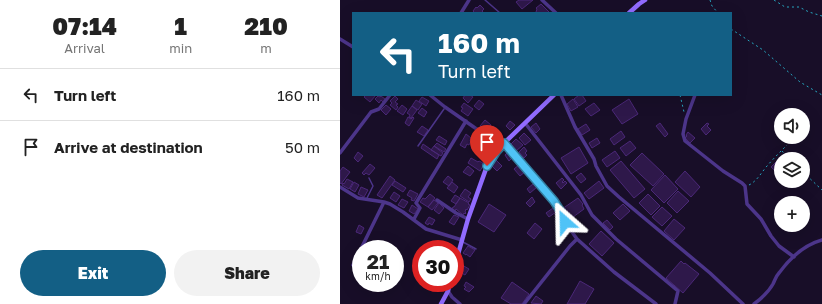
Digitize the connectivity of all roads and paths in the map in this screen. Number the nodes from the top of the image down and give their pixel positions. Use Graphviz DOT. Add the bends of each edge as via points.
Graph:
graph roads {
  1 [pos="469,0"];
  2 [pos="485,0"];
  3 [pos="542,0"];
  4 [pos="645,0"];
  5 [pos="710,0"];
  6 [pos="774,0"];
  7 [pos="462,12"];
  8 [pos="499,12"];
  9 [pos="555,12"];
  10 [pos="630,12"];
  11 [pos="717,12"];
  12 [pos="822,16"];
  13 [pos="732,30"];
  14 [pos="340,40"];
  15 [pos="352,46"];
  16 [pos="822,95"];
  17 [pos="389,96"];
  18 [pos="431,96"];
  19 [pos="553,96"];
  20 [pos="561,96"];
  21 [pos="680,96"];
  22 [pos="695,96"];
  23 [pos="446,107"];
  24 [pos="686,119"];
  25 [pos="466,121"];
  26 [pos="525,123"];
  27 [pos="502,144"];
  28 [pos="787,145"];
  29 [pos="418,146"];
  30 [pos="781,150"];
  31 [pos="340,153"];
  32 [pos="369,178"];
  33 [pos="810,179"];
  34 [pos="745,186"];
  35 [pos="340,187"];
  36 [pos="822,190"];
  37 [pos="366,199"];
  38 [pos="437,200"];
  39 [pos="384,202"];
  40 [pos="414,219"];
  41 [pos="468,219"];
  42 [pos="577,238"];
  43 [pos="365,240"];
  44 [pos="459,240"];
  45 [pos="462,240"];
  46 [pos="822,240"];
  47 [pos="464,242"];
  48 [pos="476,249"];
  49 [pos="794,257"];
  50 [pos="447,292"];
  51 [pos="449,292"];
  52 [pos="441,304"];
  53 [pos="460,304"];
  54 [pos="524,304"];
  55 [pos="656,304"];
  56 [pos="675,304"];
  57 [pos="743,304"];
  58 [pos="754,304"];
  1 -- 7 [label="street"];
  2 -- 8 [label="lane"];
  3 -- 9 [label="street"];
  4 -- 10 [label="street"];
  5 -- 11 [label="path"];
  6 -- 12 [label="path" via="785,7 799,7"];
  13 -- 16 [label="path" via="763,50 800,82"];
  14 -- 15 [label="street"];
  17 -- 31 [label="street" via="379,109 371,112"];
  18 -- 23 [label="street"];
  19 -- 26 [label="street"];
  20 -- 57 [label="street" via="575,127 608,186"];
  21 -- 24 [label="path"];
  22 -- 24 [label="street"];
  23 -- 25 [label="street"];
  23 -- 29 [label="lane"];
  24 -- 34 [label="street" via="683,134 685,141"];
  25 -- 27 [label="street"];
  25 -- 40 [label="street" via="416,203 420,208"];
  26 -- 27 [label="street"];
  26 -- 56 [label="street" via="581,196 592,215 616,239 678,291"];
  27 -- 41 [label="street" via="487,166"];
  27 -- 42 [label="street" via="554,201"];
  28 -- 30 [label="path"];
  30 -- 34 [label="path" via="755,182"];
  32 -- 37 [label="lane" via="373,186"];
  33 -- 36 [label="path"];
  34 -- 49 [label="street" via="748,204 779,246"];
  35 -- 37 [label="street" via="358,198"];
  37 -- 39 [label="street"];
  38 -- 41 [label="street"];
  39 -- 40 [label="street"];
  39 -- 43 [label="street"];
  40 -- 44 [label="street" via="426,229"];
  41 -- 45 [label="street"];
  42 -- 54 [label="street"];
  42 -- 55 [label="street" via="614,272"];
  46 -- 49 [label="street" via="801,249"];
  47 -- 48 [label="lane"];
  49 -- 58 [label="street" via="778,274 765,296"];
  50 -- 52 [label="street"];
  51 -- 53 [label="street"];
}
